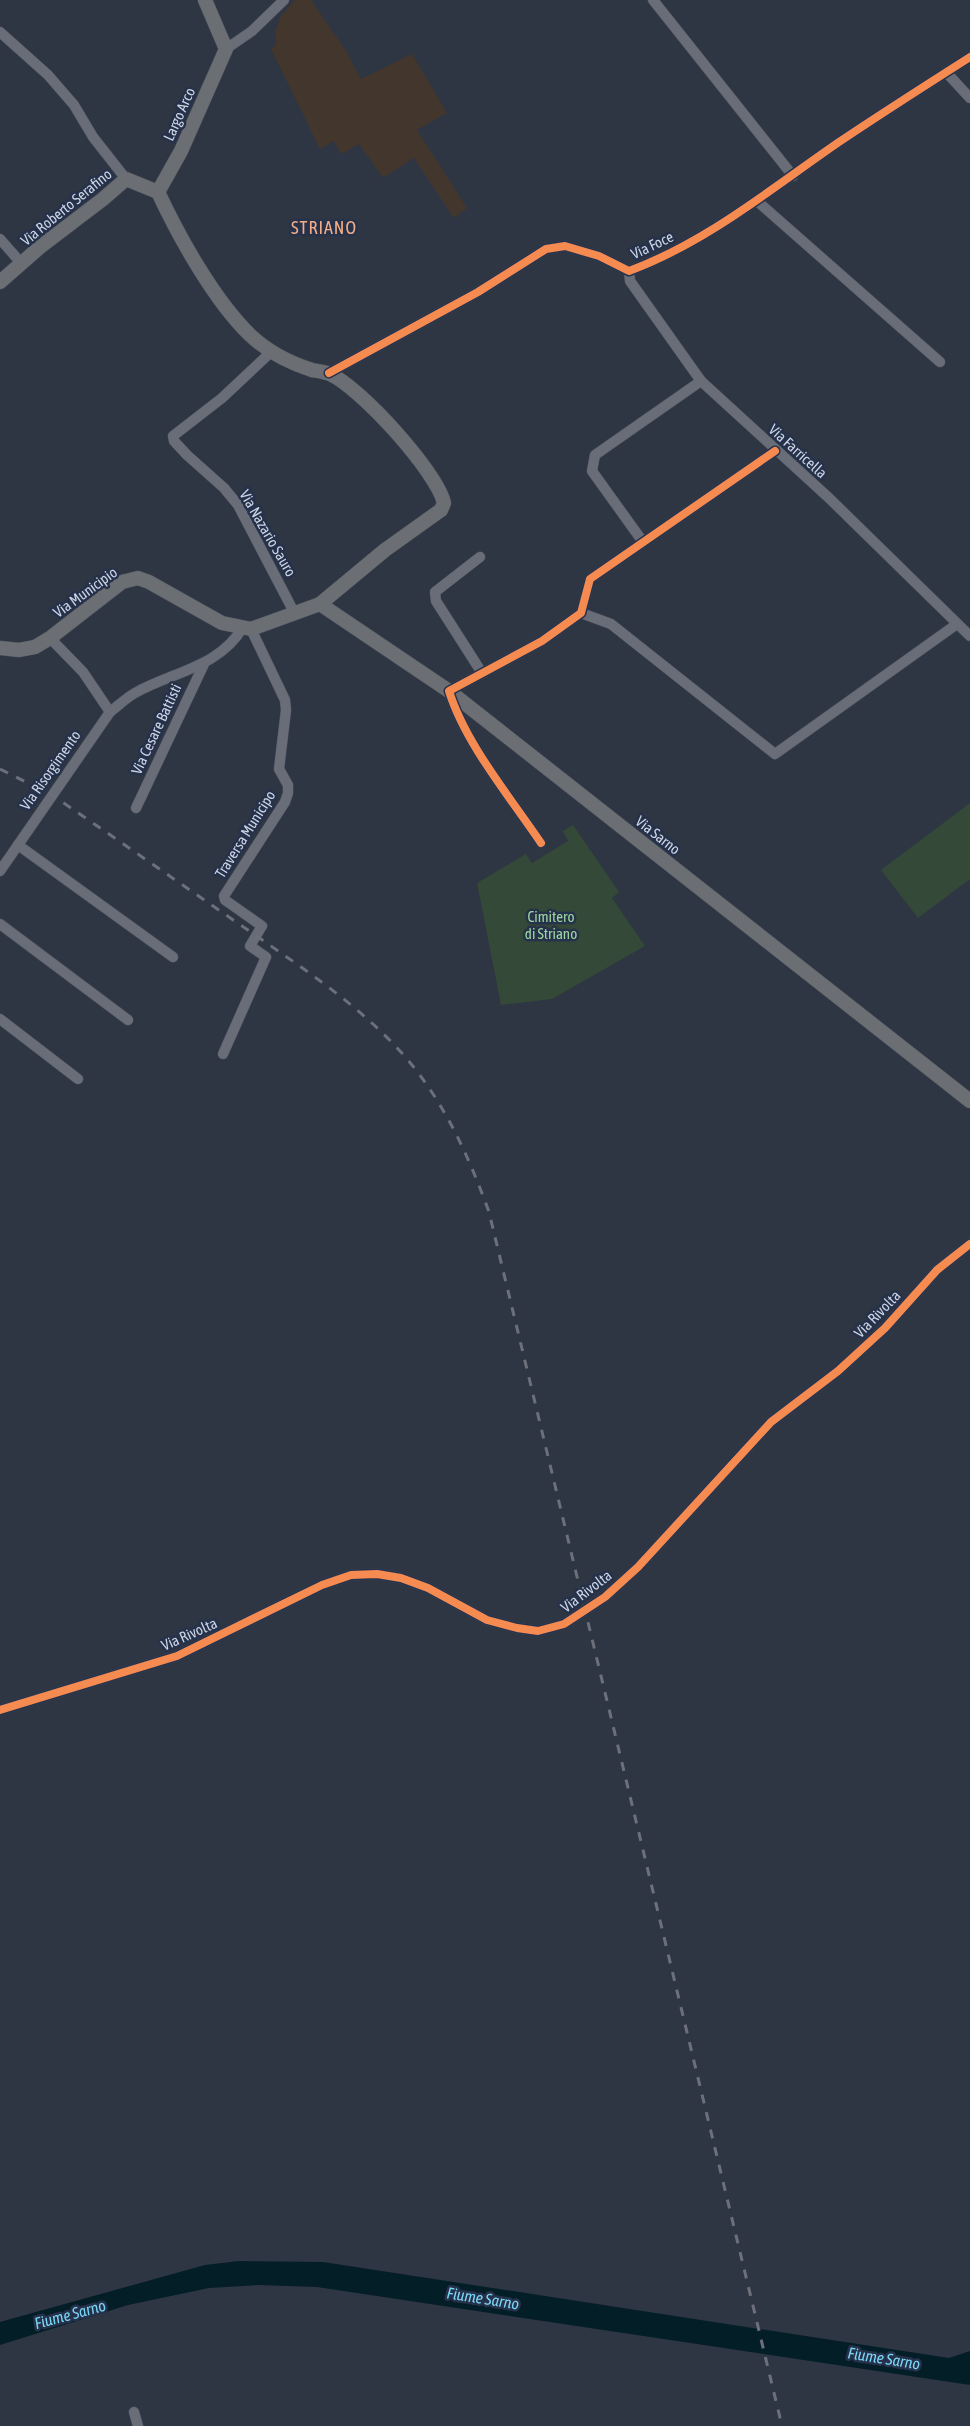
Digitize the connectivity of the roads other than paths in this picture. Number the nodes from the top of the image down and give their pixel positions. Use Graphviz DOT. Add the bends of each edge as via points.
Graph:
graph roads {
  1 [pos="205,0"];
  2 [pos="284,0"];
  3 [pos="653,0"];
  4 [pos="0,32"];
  5 [pos="226,49"];
  6 [pos="970,57"];
  7 [pos="946,72"];
  8 [pos="970,98"];
  9 [pos="793,176"];
  10 [pos="126,179"];
  11 [pos="158,192"];
  12 [pos="757,201"];
  13 [pos="0,239"];
  14 [pos="22,264"];
  15 [pos="629,271"];
  16 [pos="0,282"];
  17 [pos="271,352"];
  18 [pos="940,362"];
  19 [pos="329,373"];
  20 [pos="701,381"];
  21 [pos="775,451"];
  22 [pos="643,542"];
  23 [pos="480,557"];
  24 [pos="320,604"];
  25 [pos="295,614"];
  26 [pos="580,614"];
  27 [pos="957,624"];
  28 [pos="247,628"];
  29 [pos="970,636"];
  30 [pos="50,638"];
  31 [pos="0,648"];
  32 [pos="204,664"];
  33 [pos="482,673"];
  34 [pos="449,690"];
  35 [pos="110,712"];
  36 [pos="136,808"];
  37 [pos="541,843"];
  38 [pos="18,845"];
  39 [pos="0,871"];
  40 [pos="0,924"];
  41 [pos="173,957"];
  42 [pos="0,1019"];
  43 [pos="128,1020"];
  44 [pos="223,1054"];
  45 [pos="78,1079"];
  46 [pos="970,1101"];
  47 [pos="970,1244"];
  48 [pos="0,1710"];
  49 [pos="134,2412"];
  50 [pos="138,2426"];
  1 -- 5 [label="main road"];
  2 -- 5 [label="street" via="252,31"];
  3 -- 9 [label="street"];
  4 -- 10 [label="street" via="48,75 74,105 93,137"];
  5 -- 11 [label="main road, Largo Arco" via="181,151"];
  6 -- 7 [label="street, Via Foce"];
  7 -- 8 [label="street"];
  7 -- 9 [label="street, Via Foce"];
  9 -- 12 [label="street, Via Foce"];
  10 -- 11 [label="main road, Via Roberto Serafino"];
  10 -- 14 [label="main road, Via Roberto Serafino"];
  11 -- 17 [label="main road" via="213,289 250,334"];
  12 -- 15 [label="street, Via Foce" via="661,259"];
  12 -- 18 [label="street"];
  13 -- 14 [label="street"];
  14 -- 16 [label="main road, Via Roberto Serafino"];
  15 -- 19 [label="street, Via Foce" via="599,256 565,246 546,249 478,292"];
  15 -- 20 [label="street, Via Farricella" via="630,281"];
  17 -- 19 [label="main road" via="310,369"];
  17 -- 25 [label="street, Via Nazario Sauro" via="222,398 176,432 174,440 238,505"];
  19 -- 24 [label="main road, Via Risorgimento" via="378,412 439,488 444,503 441,510 385,550"];
  20 -- 21 [label="street, Via Farricella"];
  20 -- 22 [label="street" via="595,456 592,471"];
  21 -- 22 [label="street"];
  21 -- 27 [label="street, Via Farricella" via="829,498"];
  22 -- 26 [label="street" via="590,578"];
  23 -- 33 [label="street" via="435,592 436,601"];
  24 -- 25 [label="main road, Via Risorgimento"];
  24 -- 34 [label="main road, Via Sarno"];
  25 -- 28 [label="main road, Via Risorgimento"];
  26 -- 27 [label="street" via="611,624 775,754"];
  26 -- 33 [label="street" via="542,641"];
  27 -- 29 [label="street, Via Farricella"];
  28 -- 30 [label="main road, Via Municipio" via="222,623 138,578 122,582"];
  28 -- 32 [label="street, Via Risorgimento"];
  28 -- 44 [label="street, Traversa Municipo" via="285,700 278,769 288,785 288,793 224,896 262,926 250,946 266,956"];
  30 -- 31 [label="main road, Via Municipio" via="35,647 19,650"];
  30 -- 35 [label="street" via="83,672"];
  32 -- 35 [label="street, Via Risorgimento" via="135,693"];
  32 -- 36 [label="street, Via Cesare Battisti"];
  33 -- 34 [label="street"];
  34 -- 37 [label="street" via="468,735"];
  34 -- 46 [label="main road, Via Sarno"];
  35 -- 38 [label="street, Via Risorgimento"];
  38 -- 39 [label="street, Via Risorgimento"];
  38 -- 41 [label="street"];
  40 -- 43 [label="street"];
  42 -- 45 [label="street"];
  47 -- 48 [label="street, Via Rivolta" via="937,1270 885,1328 838,1371 772,1422 638,1567 605,1597 564,1624 538,1630 517,1628 487,1620 428,1588 401,1578 377,1574 351,1575 322,1585 177,1656"];
  49 -- 50 [label="street"];
}
